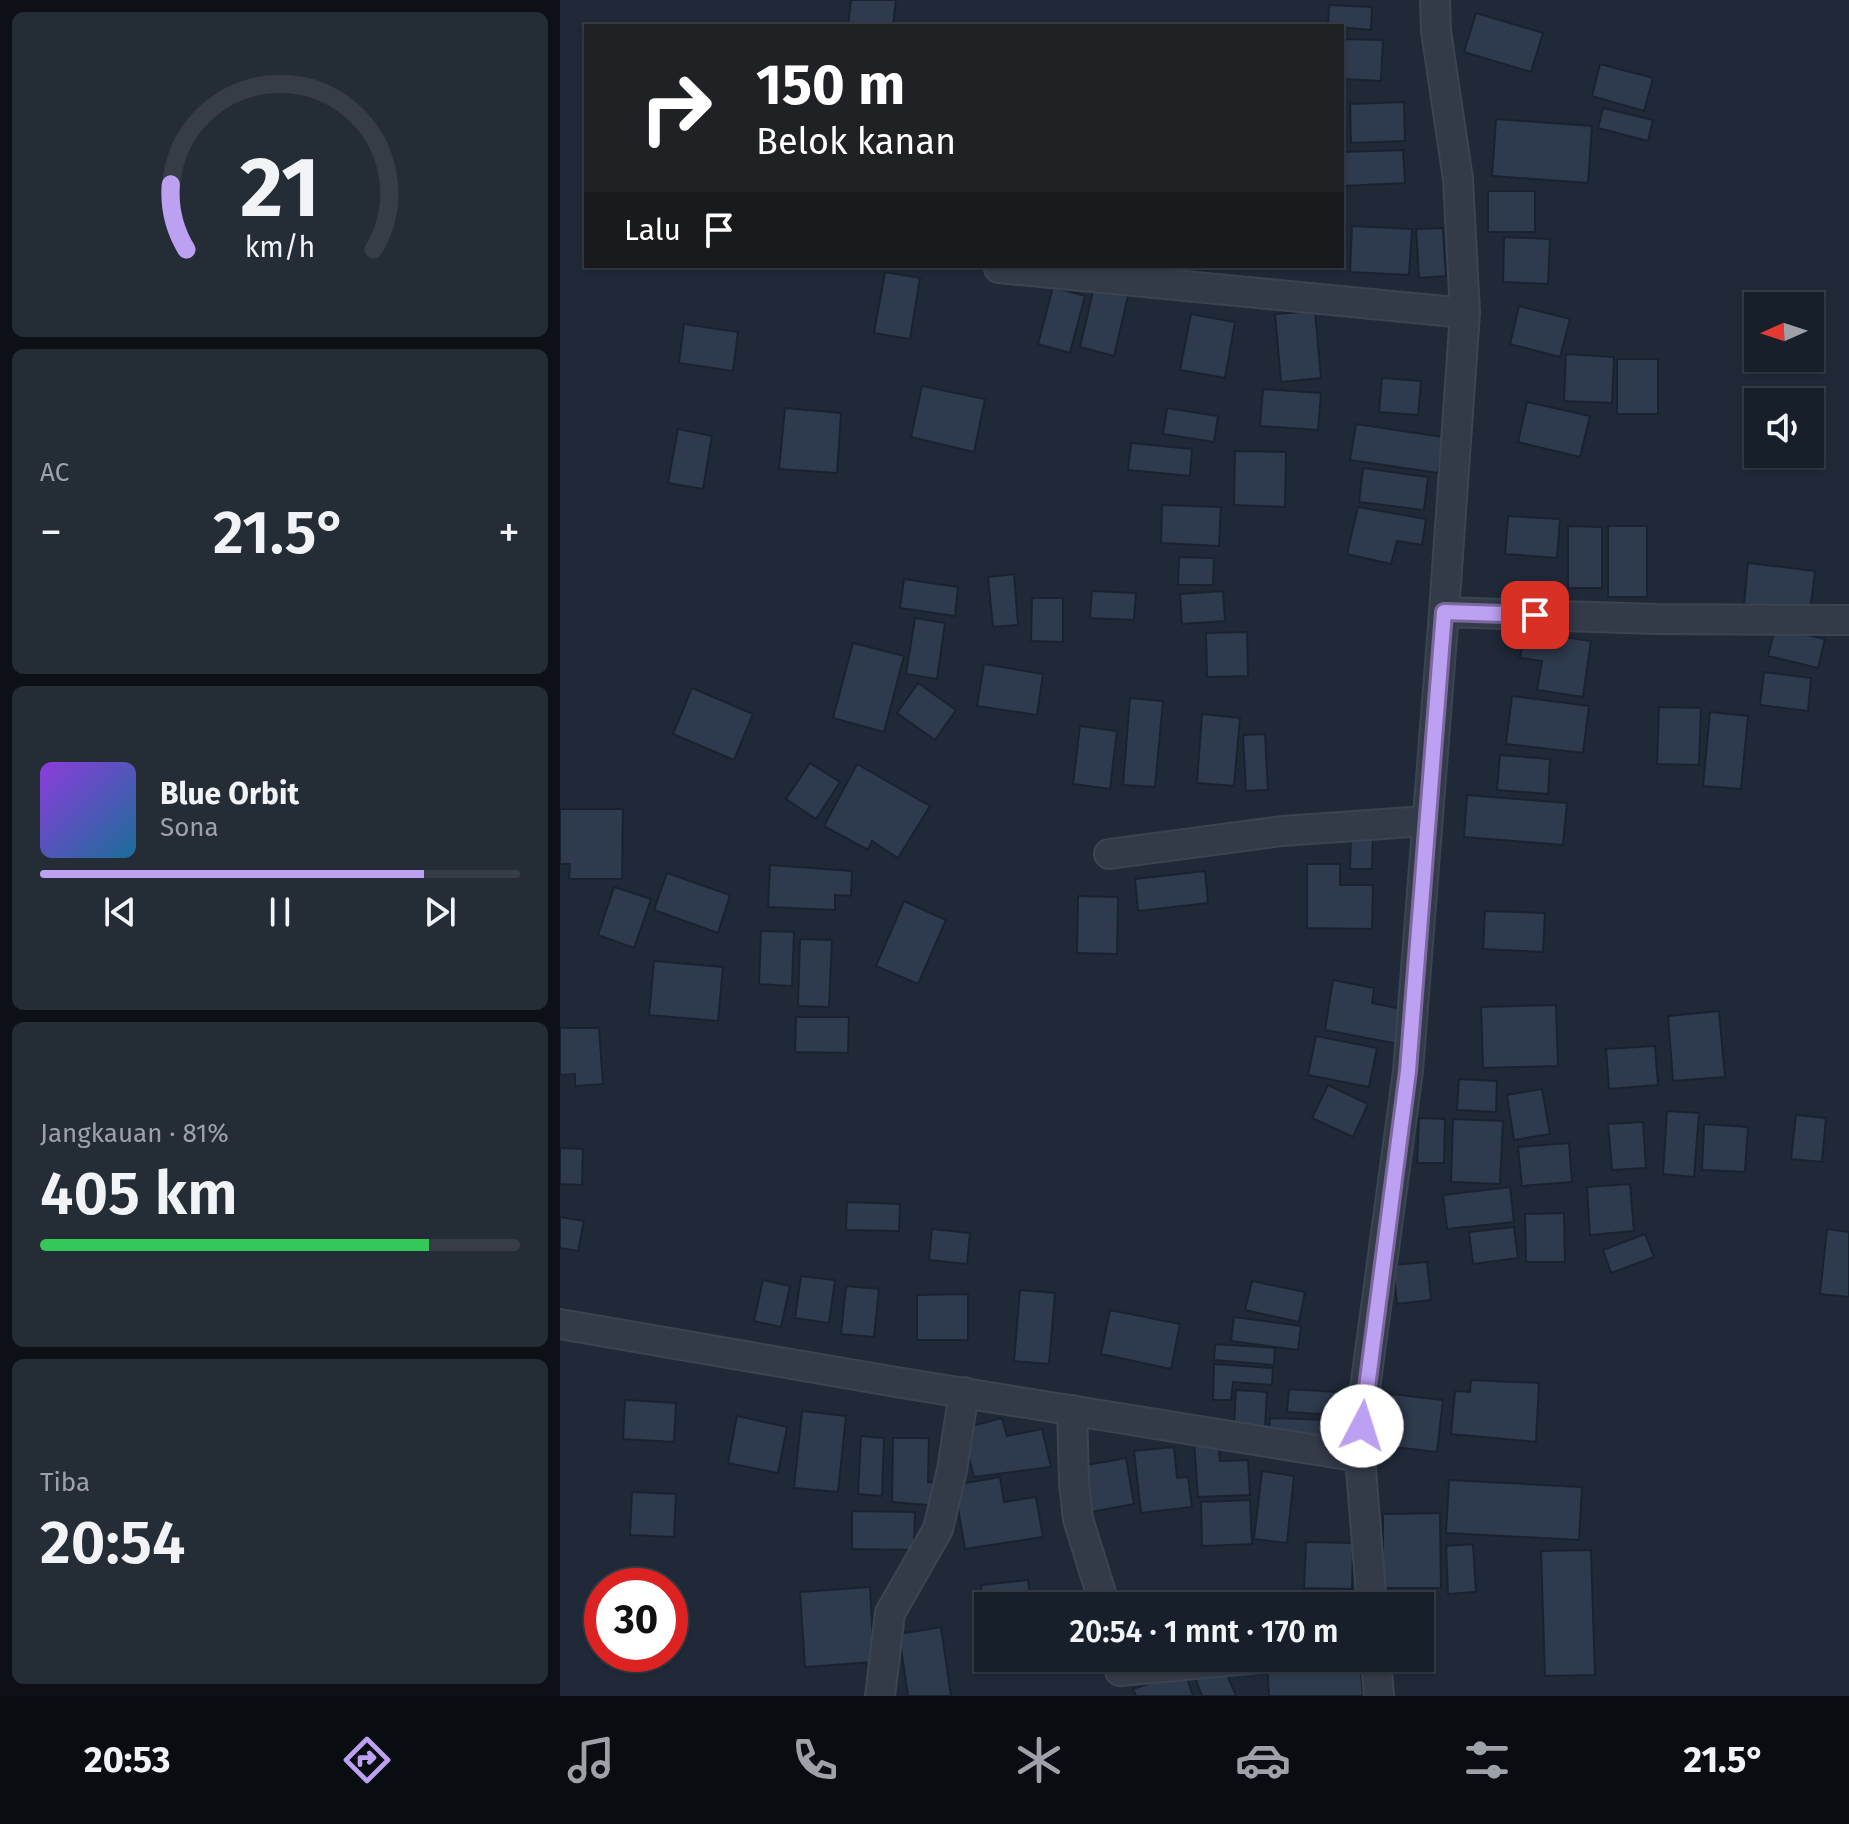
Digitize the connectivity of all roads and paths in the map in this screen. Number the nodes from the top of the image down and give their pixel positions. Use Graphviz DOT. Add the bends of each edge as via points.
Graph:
graph roads {
  1 [pos="1435,0"];
  2 [pos="999,268"];
  3 [pos="1465,313"];
  4 [pos="1444,612"];
  5 [pos="1849,620"];
  6 [pos="1426,821"];
  7 [pos="1109,854"];
  8 [pos="560,1324"];
  9 [pos="964,1392"];
  10 [pos="1072,1410"];
  11 [pos="1360,1457"];
  12 [pos="1101,1592"];
  13 [pos="1371,1592"];
  14 [pos="1146,1672"];
  15 [pos="1377,1672"];
  16 [pos="1121,1675"];
  17 [pos="880,1696"];
  18 [pos="1379,1696"];
  1 -- 3 [label="street" via="1458,179"];
  2 -- 3 [label="street"];
  3 -- 4 [label="street"];
  4 -- 5 [label="street"];
  4 -- 6 [label="street"];
  6 -- 7 [label="street" via="1282,831"];
  6 -- 11 [label="street" via="1408,1071"];
  8 -- 9 [label="street"];
  9 -- 10 [label="street"];
  9 -- 17 [label="street" via="938,1529 890,1613"];
  10 -- 11 [label="street"];
  10 -- 12 [label="street" via="1078,1519"];
  11 -- 13 [label="street"];
  14 -- 16 [label="street"];
  15 -- 18 [label="street"];
}
